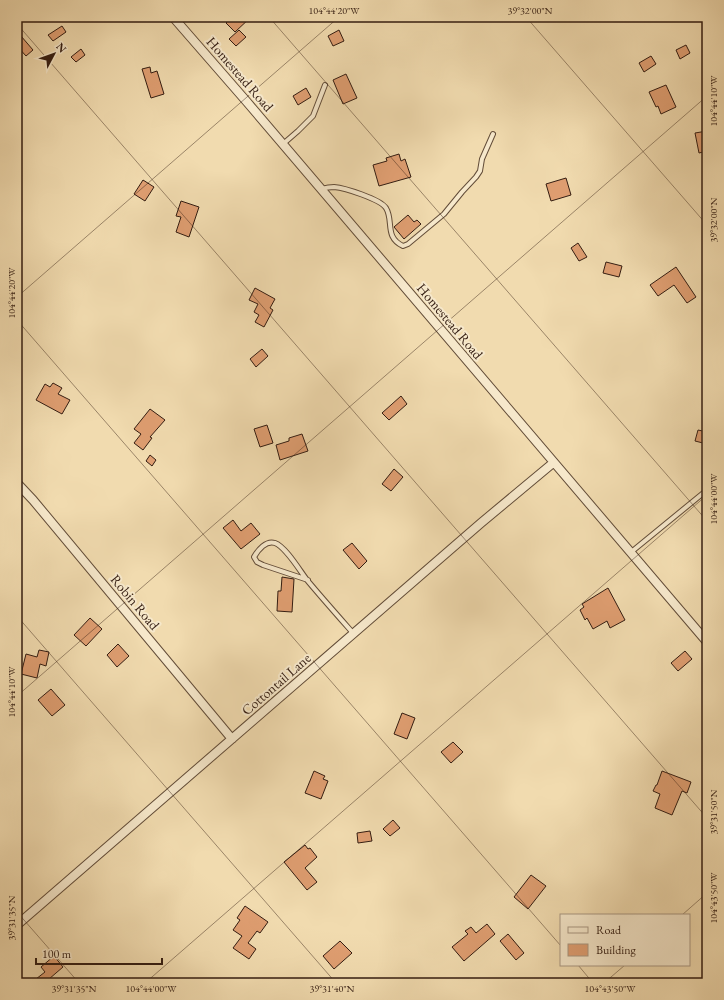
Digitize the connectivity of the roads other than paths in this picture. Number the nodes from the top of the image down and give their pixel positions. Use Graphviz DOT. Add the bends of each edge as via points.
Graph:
graph roads {
  1 [pos="173,17"];
  2 [pos="325,85"];
  3 [pos="493,134"];
  4 [pos="283,144"];
  5 [pos="321,189"];
  6 [pos="553,463"];
  7 [pos="17,483"];
  8 [pos="707,490"];
  9 [pos="630,553"];
  10 [pos="308,580"];
  11 [pos="353,634"];
  12 [pos="707,642"];
  13 [pos="232,739"];
  14 [pos="17,925"];
  1 -- 4 [label="street, Homestead Road"];
  2 -- 4 [label="lane" via="313,116"];
  3 -- 5 [label="lane" via="476,177 444,214 403,246 392,237 386,209 380,202 335,187"];
  4 -- 5 [label="street, Homestead Road"];
  5 -- 6 [label="street, Homestead Road"];
  6 -- 9 [label="street, Homestead Road"];
  6 -- 11 [label="street, Cottontail Lane"];
  7 -- 13 [label="street, Robin Road"];
  8 -- 9 [label="lane"];
  9 -- 12 [label="street, Homestead Road"];
  10 -- 10 [label="lane" via="275,543 268,543 254,557 263,565"];
  10 -- 11 [label="lane"];
  11 -- 13 [label="street, Cottontail Lane"];
  13 -- 14 [label="street, Cottontail Lane"];
}
